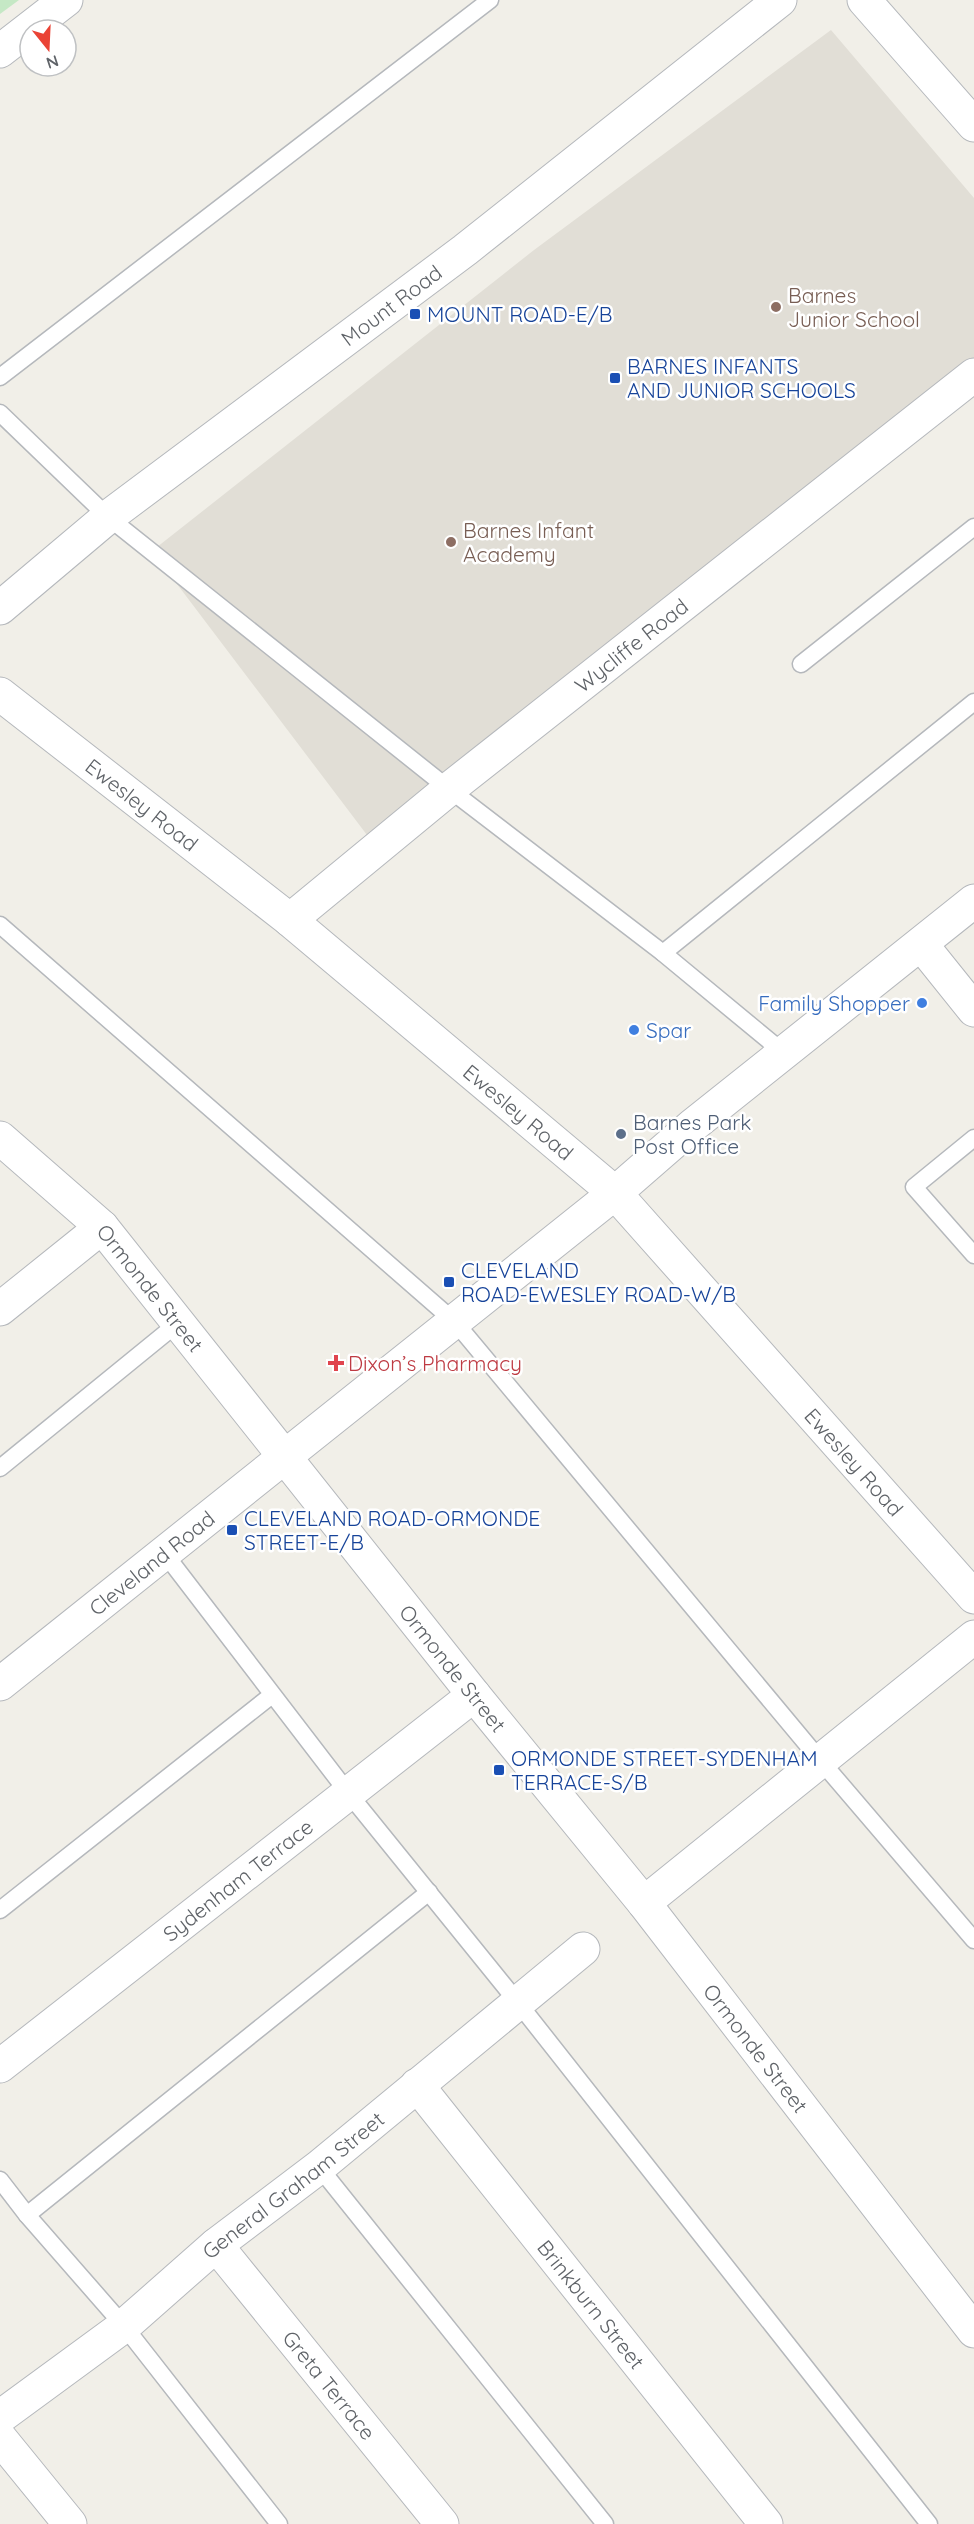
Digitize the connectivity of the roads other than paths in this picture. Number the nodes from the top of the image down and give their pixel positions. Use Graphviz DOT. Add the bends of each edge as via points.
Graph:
graph roads {
  1 [pos="66,0"];
  2 [pos="490,0"];
  3 [pos="780,0"];
  4 [pos="864,0"];
  5 [pos="0,51"];
  6 [pos="974,125"];
  7 [pos="974,375"];
  8 [pos="0,377"];
  9 [pos="0,412"];
  10 [pos="108,518"];
  11 [pos="974,527"];
  12 [pos="0,608"];
  13 [pos="801,664"];
  14 [pos="0,694"];
  15 [pos="974,702"];
  16 [pos="449,789"];
  17 [pos="974,901"];
  18 [pos="290,920"];
  19 [pos="0,925"];
  20 [pos="921,944"];
  21 [pos="663,953"];
  22 [pos="974,1010"];
  23 [pos="784,1053"];
  24 [pos="974,1138"];
  25 [pos="2,1143"];
  26 [pos="615,1193"];
  27 [pos="102,1227"];
  28 [pos="974,1256"];
  29 [pos="0,1309"];
  30 [pos="454,1322"];
  31 [pos="178,1323"];
  32 [pos="285,1456"];
  33 [pos="0,1468"];
  34 [pos="165,1554"];
  35 [pos="974,1597"];
  36 [pos="974,1637"];
  37 [pos="0,1684"];
  38 [pos="272,1695"];
  39 [pos="474,1695"];
  40 [pos="820,1760"];
  41 [pos="348,1794"];
  42 [pos="429,1892"];
  43 [pos="644,1904"];
  44 [pos="0,1910"];
  45 [pos="974,1940"];
  46 [pos="583,1949"];
  47 [pos="519,2004"];
  48 [pos="0,2066"];
  49 [pos="417,2085"];
  50 [pos="319,2167"];
  51 [pos="0,2180"];
  52 [pos="27,2215"];
  53 [pos="216,2245"];
  54 [pos="124,2325"];
  55 [pos="974,2331"];
  56 [pos="0,2417"];
  57 [pos="0,2438"];
  58 [pos="70,2524"];
  59 [pos="279,2524"];
  60 [pos="442,2524"];
  61 [pos="605,2524"];
  62 [pos="766,2524"];
  63 [pos="929,2524"];
  1 -- 5 [label="street"];
  2 -- 8 [label="lane"];
  3 -- 10 [label="street, Mount Road" via="465,250"];
  4 -- 6 [label="street"];
  7 -- 16 [label="street, Wycliffe Road"];
  9 -- 10 [label="lane"];
  10 -- 12 [label="street, Mount Road"];
  10 -- 16 [label="lane"];
  11 -- 13 [label="lane"];
  14 -- 18 [label="street, Ewesley Road"];
  15 -- 21 [label="lane"];
  16 -- 18 [label="street, Wycliffe Road"];
  16 -- 21 [label="lane"];
  17 -- 20 [label="street, Cleveland Road"];
  18 -- 26 [label="street, Ewesley Road"];
  19 -- 30 [label="lane"];
  20 -- 22 [label="street"];
  20 -- 23 [label="street, Cleveland Road"];
  21 -- 23 [label="lane"];
  23 -- 26 [label="street, Cleveland Road"];
  24 -- 28 [label="lane" via="914,1187"];
  25 -- 27 [label="street, Ormonde Street"];
  26 -- 30 [label="street, Cleveland Road"];
  26 -- 35 [label="street, Ewesley Road"];
  27 -- 29 [label="street"];
  27 -- 31 [label="street, Ormonde Street"];
  30 -- 32 [label="street, Cleveland Road"];
  30 -- 40 [label="lane"];
  31 -- 32 [label="street, Ormonde Street"];
  31 -- 33 [label="lane"];
  32 -- 34 [label="street, Cleveland Road"];
  32 -- 39 [label="street, Ormonde Street"];
  34 -- 37 [label="street, Cleveland Road"];
  34 -- 38 [label="lane"];
  36 -- 40 [label="street"];
  38 -- 41 [label="lane"];
  38 -- 44 [label="lane"];
  39 -- 41 [label="street, Sydenham Terrace"];
  39 -- 43 [label="street, Ormonde Street"];
  40 -- 43 [label="street"];
  40 -- 45 [label="lane"];
  41 -- 42 [label="lane"];
  41 -- 48 [label="street, Sydenham Terrace"];
  42 -- 47 [label="lane"];
  42 -- 52 [label="lane"];
  43 -- 55 [label="street, Ormonde Street"];
  46 -- 47 [label="street, General Graham Street"];
  47 -- 49 [label="street, General Graham Street"];
  47 -- 63 [label="lane"];
  49 -- 50 [label="street, General Graham Street"];
  49 -- 62 [label="street, Brinkburn Street"];
  50 -- 53 [label="street, General Graham Street"];
  50 -- 61 [label="lane"];
  51 -- 52 [label="lane"];
  52 -- 54 [label="lane"];
  53 -- 54 [label="street, General Graham Street"];
  53 -- 60 [label="street, Greta Terrace"];
  54 -- 56 [label="street, General Graham Street"];
  54 -- 59 [label="lane"];
  57 -- 58 [label="street"];
}
